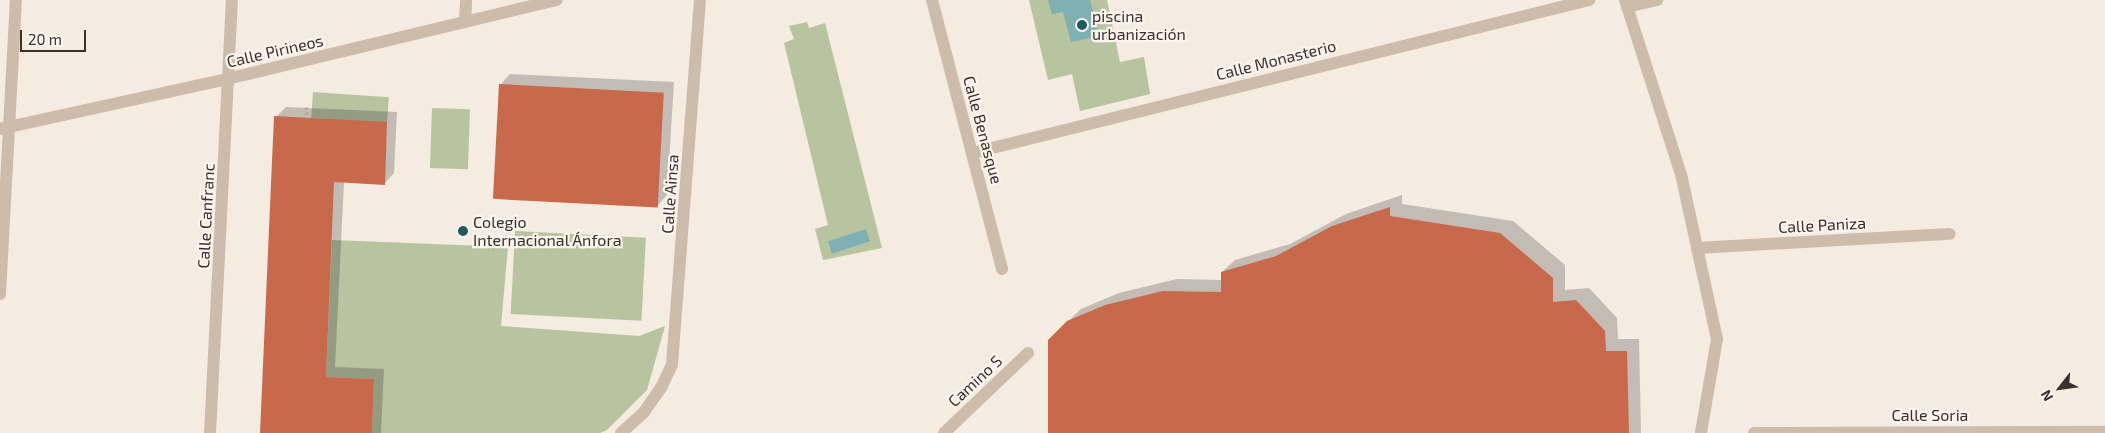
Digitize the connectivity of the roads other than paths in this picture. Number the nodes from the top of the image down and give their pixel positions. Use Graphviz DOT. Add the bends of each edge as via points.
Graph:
graph roads {
  1 [pos="16,0"];
  2 [pos="232,0"];
  3 [pos="466,0"];
  4 [pos="557,0"];
  5 [pos="700,0"];
  6 [pos="932,0"];
  7 [pos="1589,0"];
  8 [pos="1658,0"];
  9 [pos="1626,3"];
  10 [pos="465,22"];
  11 [pos="227,79"];
  12 [pos="5,128"];
  13 [pos="972,153"];
  14 [pos="1950,234"];
  15 [pos="1697,248"];
  16 [pos="1002,269"];
  17 [pos="0,294"];
  18 [pos="1028,354"];
  19 [pos="1828,432"];
  20 [pos="2105,432"];
  21 [pos="210,433"];
  22 [pos="621,433"];
  23 [pos="944,433"];
  24 [pos="1701,433"];
  25 [pos="1754,433"];
  1 -- 12 [label="street"];
  2 -- 11 [label="street, Calle Canfranc"];
  3 -- 10 [label="street"];
  4 -- 10 [label="street, Calle Pirineos"];
  5 -- 22 [label="street, Calle Ainsa" via="672,364 661,388 644,412"];
  6 -- 13 [label="street, Calle Benasque"];
  7 -- 13 [label="street, Calle Monasterio"];
  8 -- 9 [label="street"];
  9 -- 15 [label="street" via="1681,174"];
  10 -- 11 [label="street, Calle Pirineos"];
  11 -- 12 [label="street, Calle Pirineos"];
  11 -- 21 [label="street, Calle Canfranc" via="228,129"];
  12 -- 17 [label="street"];
  13 -- 16 [label="street, Calle Benasque"];
  14 -- 15 [label="street, Calle Paniza"];
  15 -- 24 [label="street" via="1716,339"];
  18 -- 23 [label="street, Camino S"];
  19 -- 20 [label="street, Calle Soria"];
  19 -- 25 [label="street, Calle Soria"];
}
